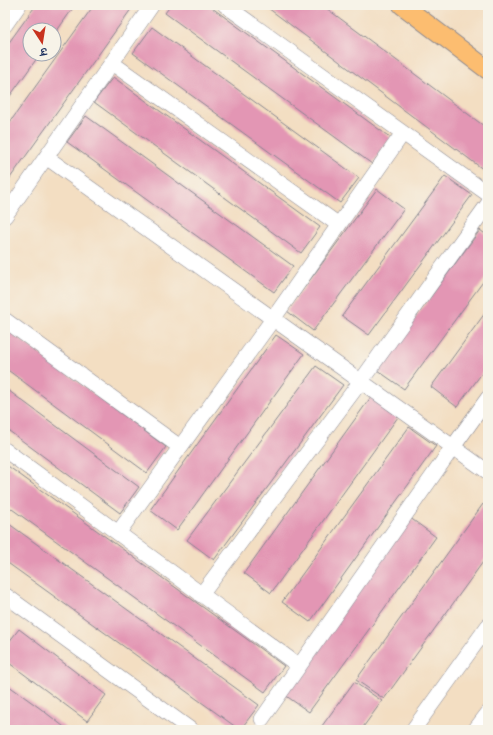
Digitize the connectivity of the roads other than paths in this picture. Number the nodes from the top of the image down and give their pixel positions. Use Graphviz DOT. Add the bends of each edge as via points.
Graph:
graph roads {
  1 [pos="19,5"];
  2 [pos="152,5"];
  3 [pos="225,5"];
  4 [pos="402,5"];
  5 [pos="5,25"];
  6 [pos="112,62"];
  7 [pos="488,70"];
  8 [pos="403,133"];
  9 [pos="46,157"];
  10 [pos="488,194"];
  11 [pos="488,204"];
  12 [pos="5,216"];
  13 [pos="339,225"];
  14 [pos="273,319"];
  15 [pos="5,320"];
  16 [pos="361,381"];
  17 [pos="488,398"];
  18 [pos="180,447"];
  19 [pos="453,447"];
  20 [pos="5,450"];
  21 [pos="488,472"];
  22 [pos="118,533"];
  23 [pos="5,595"];
  24 [pos="201,595"];
  25 [pos="488,626"];
  26 [pos="299,666"];
  27 [pos="488,713"];
  28 [pos="262,719"];
  29 [pos="191,730"];
  30 [pos="413,730"];
  31 [pos="475,730"];
  1 -- 5 [label="street"];
  2 -- 6 [label="street"];
  3 -- 8 [label="street"];
  4 -- 7 [label="main road"];
  6 -- 9 [label="street"];
  6 -- 13 [label="street"];
  8 -- 10 [label="street"];
  8 -- 13 [label="street"];
  9 -- 12 [label="street"];
  9 -- 14 [label="street"];
  11 -- 16 [label="street"];
  13 -- 14 [label="street"];
  14 -- 16 [label="street"];
  14 -- 18 [label="street"];
  15 -- 18 [label="street"];
  16 -- 19 [label="street"];
  16 -- 24 [label="street"];
  17 -- 19 [label="street"];
  18 -- 22 [label="street"];
  19 -- 21 [label="street"];
  19 -- 26 [label="street"];
  20 -- 22 [label="street"];
  22 -- 24 [label="street"];
  23 -- 29 [label="street"];
  24 -- 26 [label="street"];
  25 -- 30 [label="street"];
  26 -- 28 [label="street"];
  27 -- 31 [label="street"];
}
